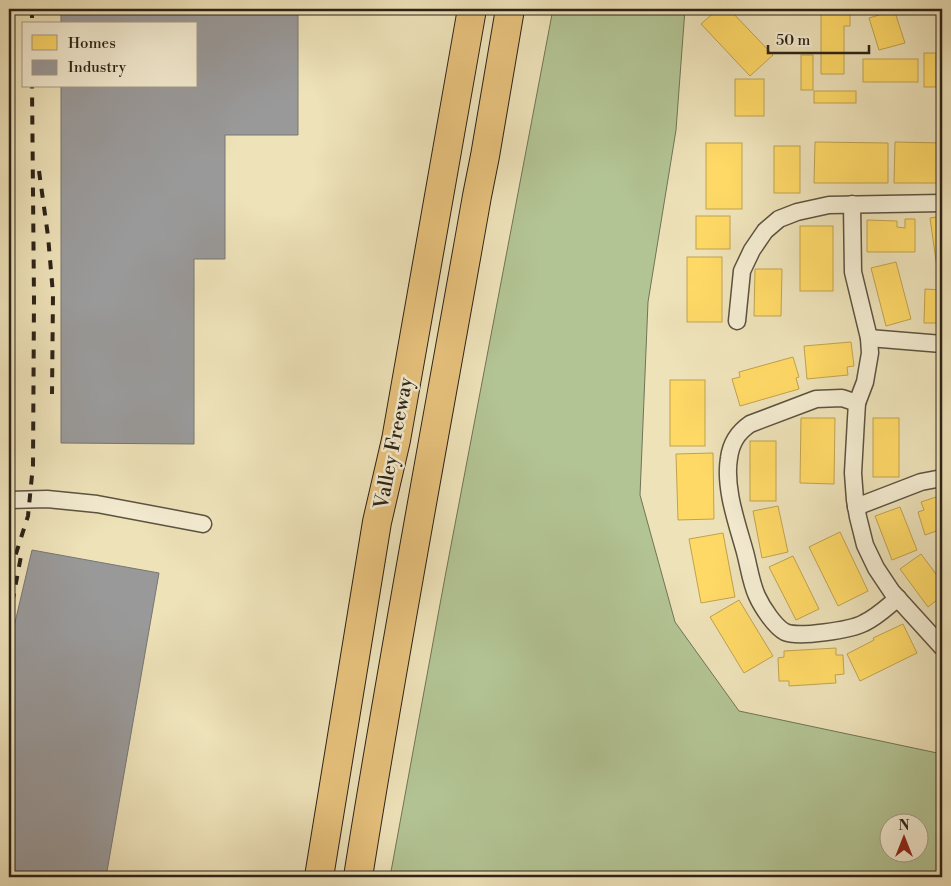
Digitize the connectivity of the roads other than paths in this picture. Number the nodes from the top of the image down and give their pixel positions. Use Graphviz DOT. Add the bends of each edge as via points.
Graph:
graph roads {
  1 [pos="472,9"];
  2 [pos="498,9"];
  3 [pos="510,9"];
  4 [pos="525,9"];
  5 [pos="485,156"];
  6 [pos="942,203"];
  7 [pos="852,204"];
  8 [pos="737,321"];
  9 [pos="869,338"];
  10 [pos="942,344"];
  11 [pos="857,403"];
  12 [pos="942,478"];
  13 [pos="9,500"];
  14 [pos="856,506"];
  15 [pos="203,524"];
  16 [pos="898,598"];
  17 [pos="942,648"];
  18 [pos="319,877"];
  19 [pos="346,877"];
  20 [pos="358,877"];
  1 -- 18 [label="highway, Valley Freeway" via="396,440 377,522"];
  2 -- 19 [label="highway"];
  3 -- 5 [label="highway, Valley Freeway"];
  4 -- 5 [label="highway"];
  5 -- 20 [label="highway, Valley Freeway" via="383,718"];
  6 -- 7 [label="street"];
  7 -- 8 [label="street" via="797,212 779,219 764,231 742,271"];
  7 -- 9 [label="street" via="853,272"];
  9 -- 10 [label="street"];
  9 -- 11 [label="street" via="868,369"];
  11 -- 14 [label="street" via="853,473"];
  11 -- 16 [label="street" via="842,398 816,399 742,429 729,459 730,493 757,596 775,624 785,632 803,634 847,629 863,624"];
  12 -- 14 [label="street" via="921,482"];
  13 -- 15 [label="street" via="47,499 97,504"];
  14 -- 16 [label="street" via="865,546 876,568"];
  16 -- 17 [label="street"];
}
